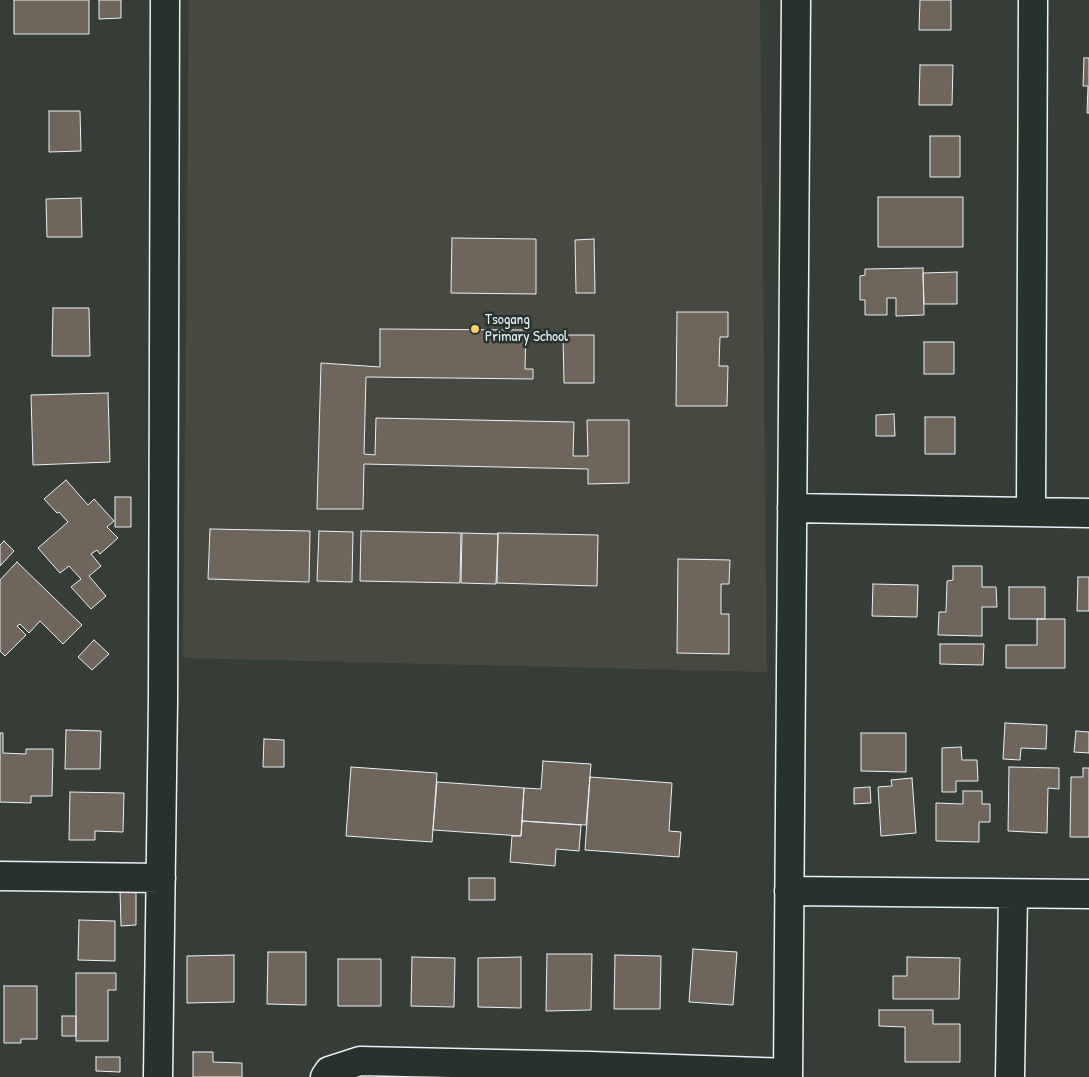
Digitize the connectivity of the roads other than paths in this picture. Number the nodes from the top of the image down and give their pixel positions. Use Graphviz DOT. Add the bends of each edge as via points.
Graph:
graph roads {
  1 [pos="165,0"];
  2 [pos="796,0"];
  3 [pos="1033,0"];
  4 [pos="792,508"];
  5 [pos="1031,511"];
  6 [pos="1089,513"];
  7 [pos="0,876"];
  8 [pos="161,878"];
  9 [pos="789,891"];
  10 [pos="1013,894"];
  11 [pos="1089,894"];
  12 [pos="590,1071"];
  13 [pos="788,1075"];
  14 [pos="158,1077"];
  15 [pos="325,1077"];
  16 [pos="1010,1077"];
  1 -- 8 [label="street"];
  2 -- 4 [label="street"];
  3 -- 5 [label="street"];
  4 -- 5 [label="street"];
  4 -- 9 [label="street"];
  5 -- 6 [label="street"];
  7 -- 8 [label="street"];
  8 -- 14 [label="street"];
  9 -- 10 [label="street"];
  9 -- 13 [label="street"];
  10 -- 11 [label="street"];
  10 -- 16 [label="street"];
  12 -- 13 [label="street"];
  12 -- 15 [label="street" via="360,1061 329,1071"];
}
